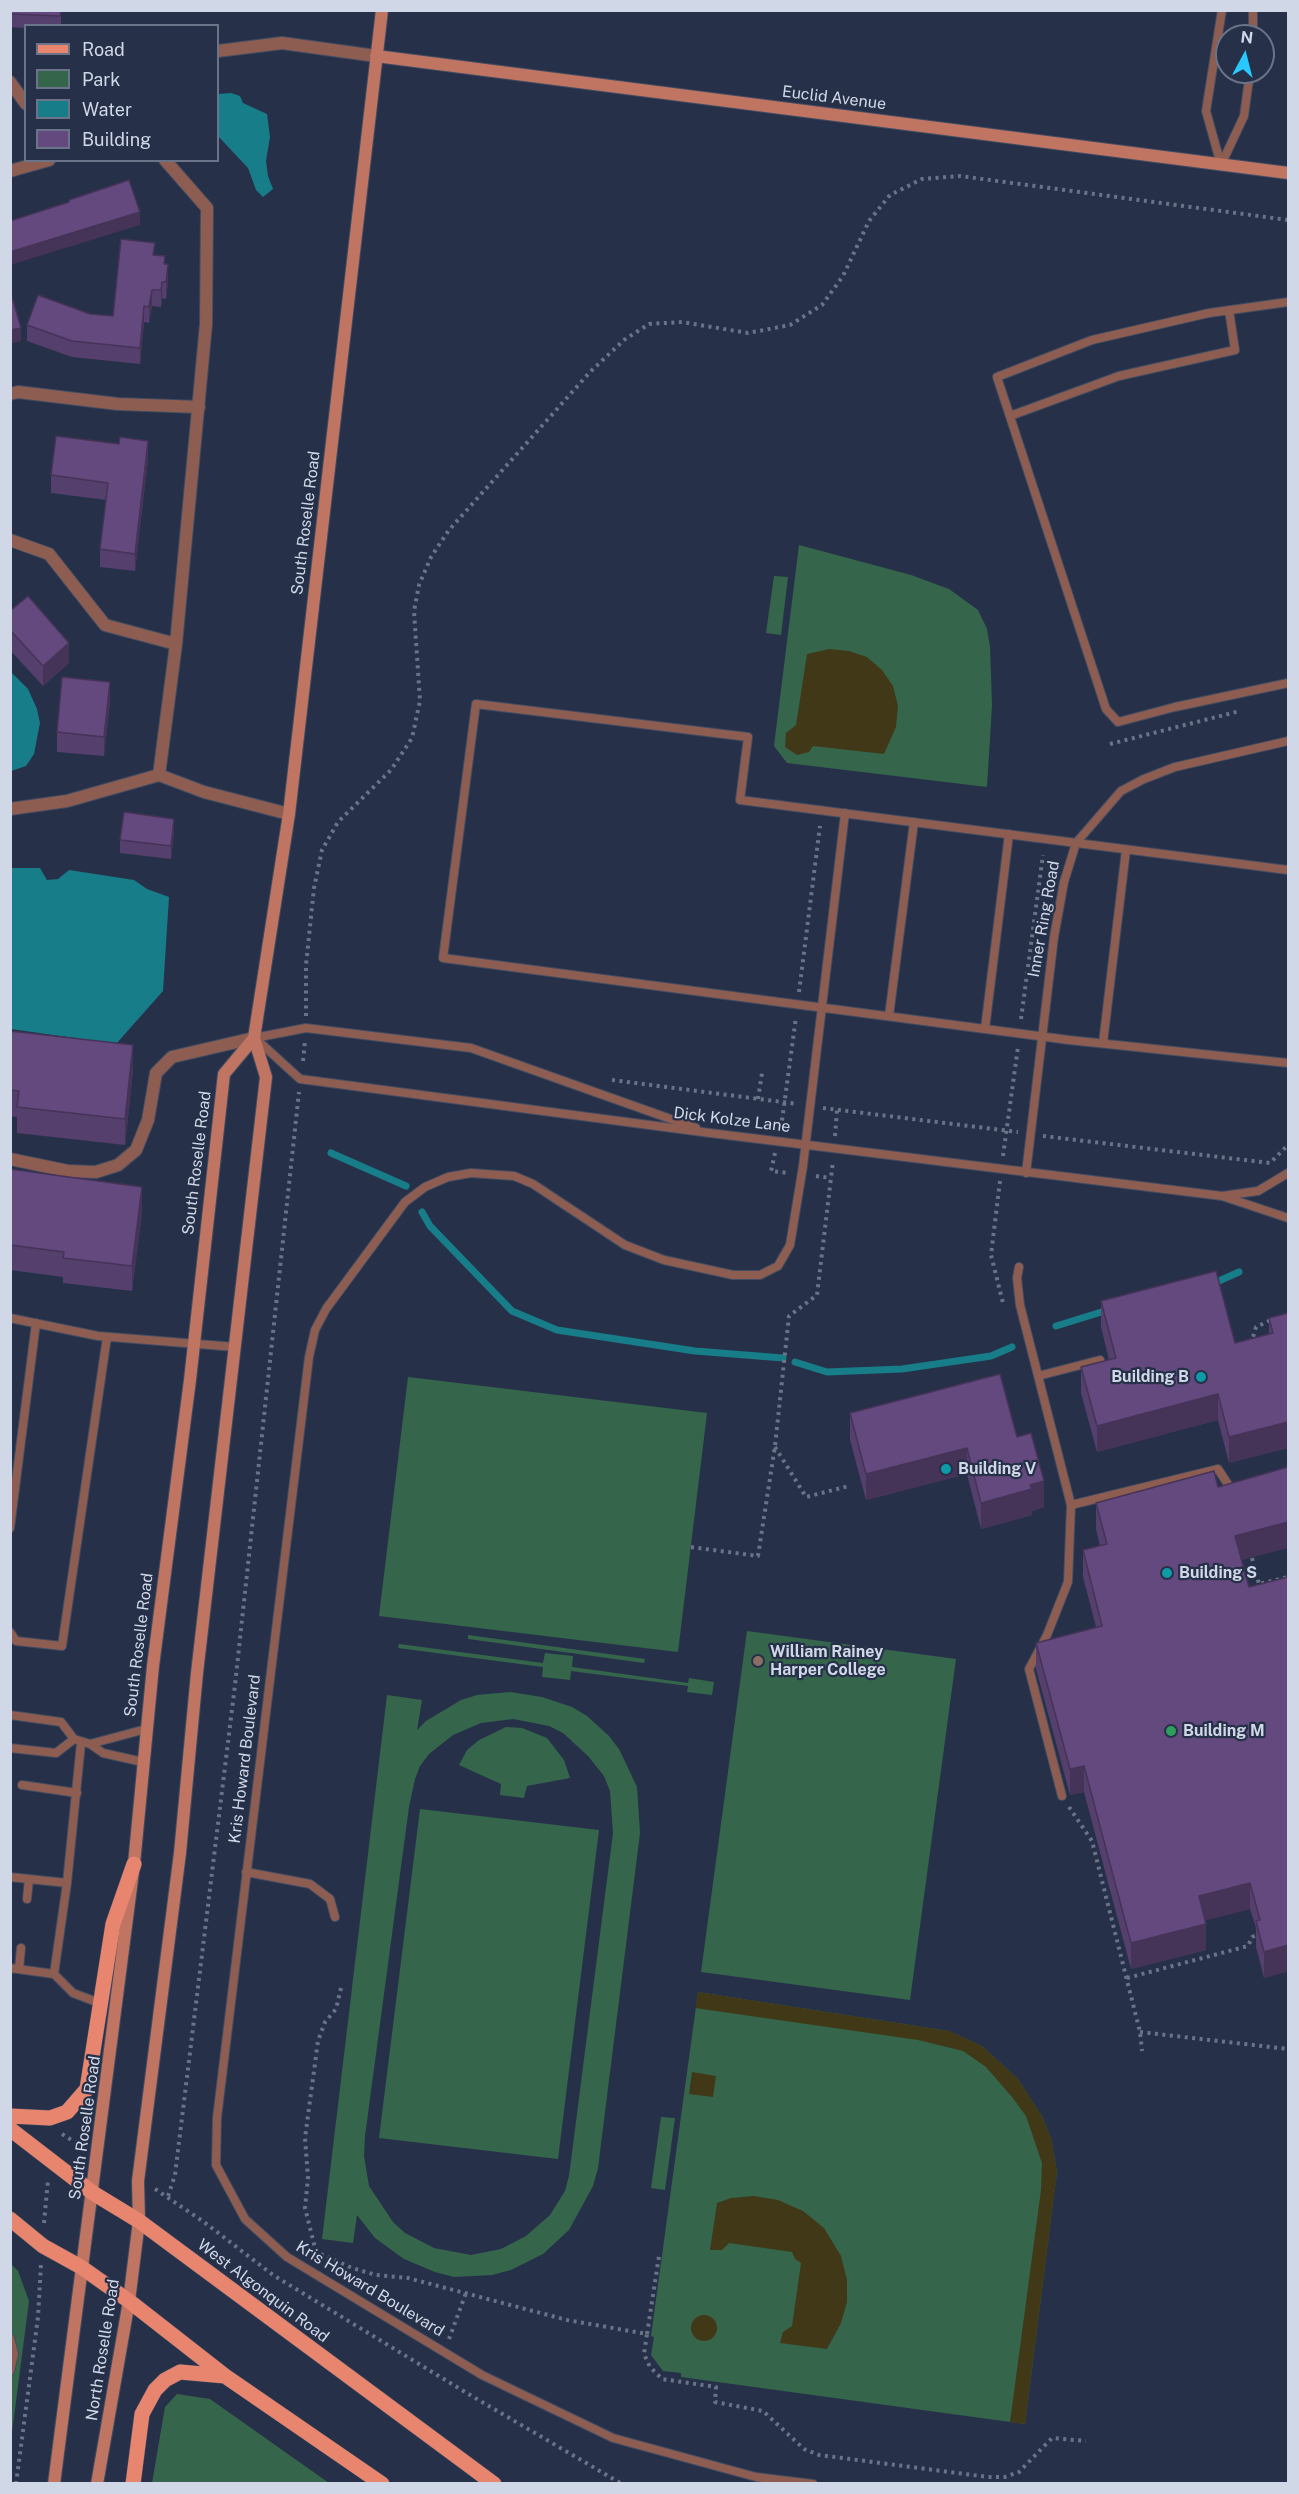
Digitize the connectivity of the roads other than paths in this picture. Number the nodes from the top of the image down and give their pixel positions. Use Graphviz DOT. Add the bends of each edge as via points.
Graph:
graph roads {
  1 [pos="382,10"];
  2 [pos="1222,10"];
  3 [pos="219,51"];
  4 [pos="376,56"];
  5 [pos="10,82"];
  6 [pos="1248,84"];
  7 [pos="24,101"];
  8 [pos="42,162"];
  9 [pos="167,162"];
  10 [pos="1221,165"];
  11 [pos="10,171"];
  12 [pos="1288,173"];
  13 [pos="1288,302"];
  14 [pos="1229,310"];
  15 [pos="10,394"];
  16 [pos="199,407"];
  17 [pos="1010,416"];
  18 [pos="10,540"];
  19 [pos="176,644"];
  20 [pos="1288,683"];
  21 [pos="1288,741"];
  22 [pos="159,775"];
  23 [pos="10,809"];
  24 [pos="845,813"];
  25 [pos="289,814"];
  26 [pos="914,822"];
  27 [pos="1009,834"];
  28 [pos="1076,843"];
  29 [pos="1126,850"];
  30 [pos="1288,870"];
  31 [pos="822,1007"];
  32 [pos="889,1016"];
  33 [pos="985,1029"];
  34 [pos="1042,1036"];
  35 [pos="254,1038"];
  36 [pos="1103,1043"];
  37 [pos="1288,1063"];
  38 [pos="710,1133"];
  39 [pos="805,1144"];
  40 [pos="10,1159"];
  41 [pos="1026,1173"];
  42 [pos="1288,1173"];
  43 [pos="1222,1196"];
  44 [pos="1288,1218"];
  45 [pos="1019,1267"];
  46 [pos="10,1318"];
  47 [pos="36,1323"];
  48 [pos="107,1337"];
  49 [pos="193,1344"];
  50 [pos="235,1347"];
  51 [pos="1100,1360"];
  52 [pos="1038,1376"];
  53 [pos="1243,1492"];
  54 [pos="1071,1505"];
  55 [pos="10,1528"];
  56 [pos="10,1632"];
  57 [pos="10,1715"];
  58 [pos="146,1729"];
  59 [pos="82,1742"];
  60 [pos="10,1748"];
  61 [pos="143,1762"];
  62 [pos="22,1785"];
  63 [pos="77,1793"];
  64 [pos="1062,1796"];
  65 [pos="134,1864"];
  66 [pos="246,1872"];
  67 [pos="10,1876"];
  68 [pos="29,1879"];
  69 [pos="66,1883"];
  70 [pos="27,1899"];
  71 [pos="335,1917"];
  72 [pos="21,1948"];
  73 [pos="14,1968"];
  74 [pos="54,1974"];
  75 [pos="102,2004"];
  76 [pos="10,2116"];
  77 [pos="10,2129"];
  78 [pos="93,2193"];
  79 [pos="10,2219"];
  80 [pos="139,2221"];
  81 [pos="81,2267"];
  82 [pos="129,2301"];
  83 [pos="10,2338"];
  84 [pos="10,2371"];
  85 [pos="225,2376"];
  86 [pos="54,2484"];
  87 [pos="97,2484"];
  88 [pos="133,2484"];
  89 [pos="382,2484"];
  90 [pos="494,2484"];
  91 [pos="813,2484"];
  1 -- 4 [label="main road, South Roselle Road"];
  2 -- 10 [label="lane" via="1206,111"];
  3 -- 4 [label="street" via="282,43"];
  4 -- 10 [label="main road, Euclid Avenue"];
  4 -- 25 [label="main road, South Roselle Road"];
  5 -- 7 [label="street"];
  6 -- 10 [label="lane" via="1244,116"];
  8 -- 11 [label="street"];
  9 -- 16 [label="street" via="207,208 206,324"];
  10 -- 12 [label="main road, Euclid Avenue"];
  13 -- 14 [label="lane"];
  14 -- 17 [label="lane" via="1234,350 1119,376"];
  14 -- 17 [label="lane" via="1092,340 997,377"];
  15 -- 16 [label="street"];
  16 -- 19 [label="street"];
  17 -- 20 [label="lane" via="1106,709 1118,722"];
  18 -- 19 [label="street" via="49,554 105,625"];
  19 -- 22 [label="street"];
  21 -- 28 [label="lane, Inner Ring Road" via="1174,767 1144,779 1121,791"];
  22 -- 23 [label="street" via="67,801"];
  22 -- 25 [label="street" via="204,792"];
  24 -- 26 [label="lane"];
  24 -- 31 [label="lane, Kris Howard Boulevard"];
  24 -- 31 [label="lane" via="740,800 748,737 476,704 443,958"];
  25 -- 35 [label="main road, South Roselle Road"];
  26 -- 27 [label="lane"];
  26 -- 32 [label="lane"];
  27 -- 28 [label="lane"];
  27 -- 33 [label="lane"];
  28 -- 29 [label="lane"];
  28 -- 34 [label="lane, Inner Ring Road" via="1069,857 1060,904"];
  29 -- 30 [label="lane"];
  29 -- 36 [label="lane"];
  31 -- 32 [label="lane"];
  31 -- 39 [label="lane, Kris Howard Boulevard"];
  32 -- 33 [label="lane"];
  33 -- 34 [label="lane"];
  34 -- 36 [label="lane"];
  34 -- 41 [label="lane, Inner Ring Road"];
  35 -- 38 [label="lane" via="306,1028 471,1048"];
  35 -- 38 [label="lane, Dick Kolze Lane" via="300,1079"];
  35 -- 40 [label="street" via="172,1057 156,1073 148,1120 136,1150 118,1165 96,1172 68,1171"];
  35 -- 49 [label="main road, South Roselle Road" via="224,1074"];
  35 -- 50 [label="main road, South Roselle Road" via="266,1077"];
  36 -- 37 [label="lane"];
  38 -- 39 [label="lane, Dick Kolze Lane"];
  39 -- 41 [label="lane, Dick Kolze Lane"];
  39 -- 66 [label="lane, Kris Howard Boulevard" via="790,1245 778,1266 760,1275 705,1270 625,1245 533,1184 514,1176 471,1173 448,1177 405,1202 315,1330"];
  41 -- 43 [label="lane, Dick Kolze Lane"];
  42 -- 43 [label="lane" via="1258,1191"];
  43 -- 44 [label="lane"];
  45 -- 52 [label="lane" via="1020,1305"];
  46 -- 47 [label="lane"];
  47 -- 48 [label="lane"];
  47 -- 55 [label="lane"];
  48 -- 49 [label="lane"];
  48 -- 56 [label="lane" via="62,1646 16,1641"];
  49 -- 50 [label="lane"];
  49 -- 58 [label="main road, South Roselle Road"];
  50 -- 80 [label="main road, South Roselle Road" via="196,1673 180,1853 138,2181"];
  51 -- 52 [label="lane"];
  52 -- 54 [label="lane"];
  53 -- 54 [label="lane" via="1234,1494 1218,1468"];
  54 -- 64 [label="lane" via="1068,1582 1029,1669"];
  57 -- 59 [label="lane" via="61,1722"];
  58 -- 59 [label="lane"];
  58 -- 61 [label="main road, South Roselle Road"];
  59 -- 60 [label="lane" via="56,1753"];
  59 -- 61 [label="lane" via="103,1754"];
  59 -- 63 [label="lane"];
  61 -- 65 [label="main road, South Roselle Road"];
  62 -- 63 [label="lane"];
  63 -- 69 [label="lane"];
  65 -- 75 [label="main road" via="113,1924"];
  65 -- 78 [label="main road, South Roselle Road"];
  66 -- 71 [label="lane" via="310,1884 330,1899"];
  66 -- 91 [label="lane, Kris Howard Boulevard" via="217,2118 216,2164 245,2219 287,2257 482,2375 613,2438 756,2476"];
  67 -- 68 [label="lane"];
  68 -- 69 [label="lane"];
  68 -- 70 [label="lane"];
  69 -- 74 [label="lane"];
  72 -- 73 [label="lane"];
  73 -- 74 [label="lane"];
  74 -- 75 [label="lane" via="73,1993"];
  75 -- 76 [label="main road" via="87,2089 76,2104 50,2118"];
  77 -- 78 [label="main road, West Algonquin Road"];
  78 -- 80 [label="main road, West Algonquin Road"];
  78 -- 81 [label="main road, South Roselle Road"];
  79 -- 81 [label="main road" via="43,2246"];
  80 -- 82 [label="main road, North Roselle Road"];
  80 -- 90 [label="main road, West Algonquin Road"];
  81 -- 82 [label="main road"];
  81 -- 86 [label="main road, North Roselle Road"];
  82 -- 85 [label="main road"];
  82 -- 87 [label="main road, North Roselle Road"];
  83 -- 84 [label="lane" via="14,2354"];
  85 -- 88 [label="main road" via="180,2372 155,2390 142,2414"];
  85 -- 89 [label="main road"];
}
